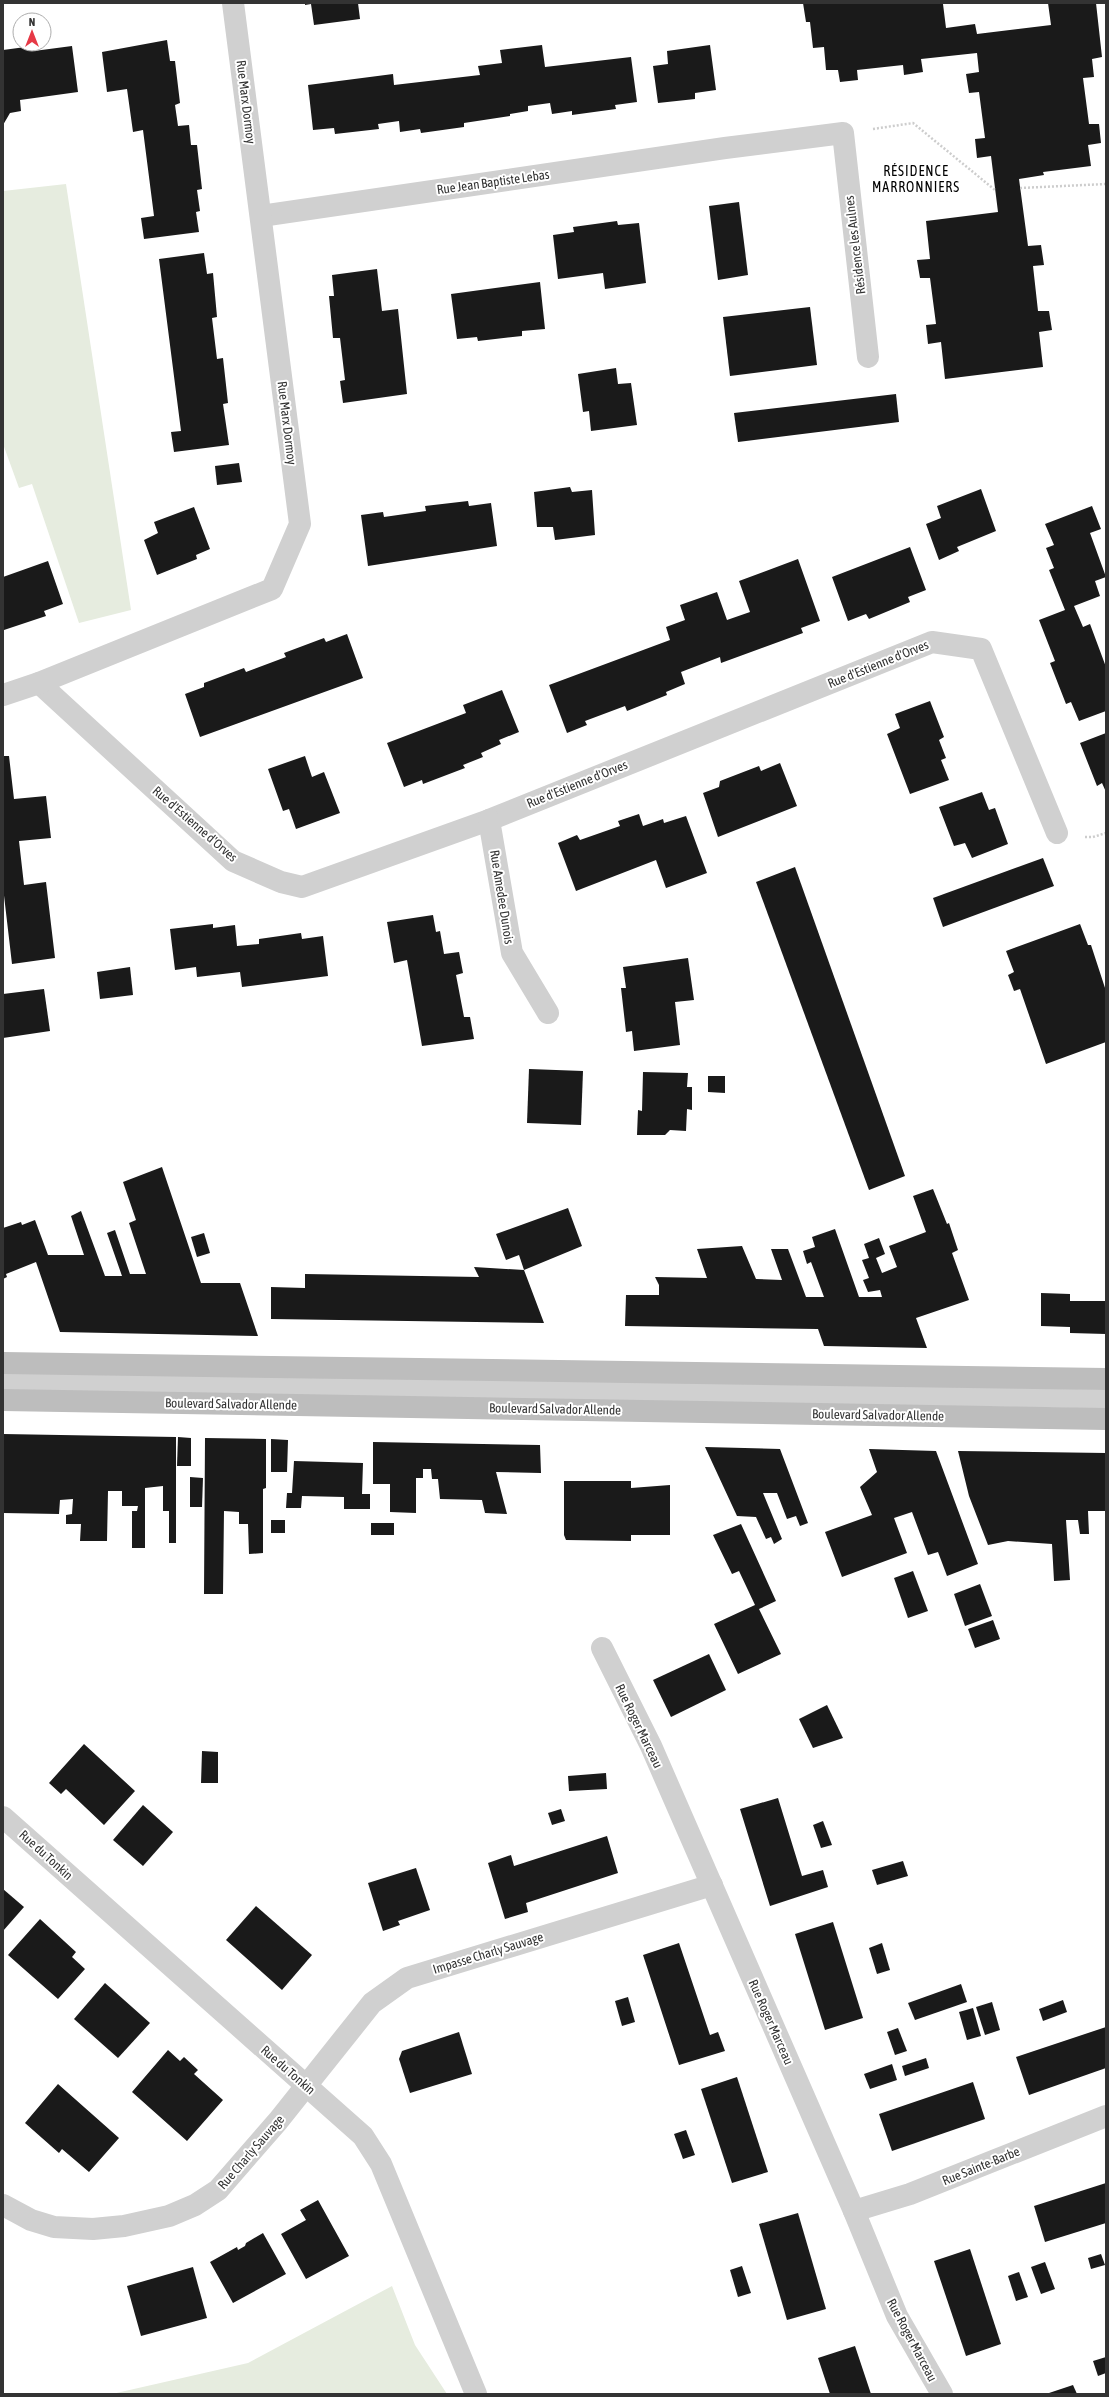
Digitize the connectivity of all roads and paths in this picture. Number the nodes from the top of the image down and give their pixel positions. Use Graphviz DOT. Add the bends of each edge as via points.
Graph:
graph roads {
  1 [pos="233,3"];
  2 [pos="842,133"];
  3 [pos="1106,184"];
  4 [pos="1020,188"];
  5 [pos="995,190"];
  6 [pos="261,216"];
  7 [pos="868,357"];
  8 [pos="39,683"];
  9 [pos="3,695"];
  10 [pos="489,820"];
  11 [pos="1057,833"];
  12 [pos="548,1013"];
  13 [pos="3,1363"];
  14 [pos="1106,1379"];
  15 [pos="3,1381"];
  16 [pos="1106,1399"];
  17 [pos="3,1400"];
  18 [pos="1106,1419"];
  19 [pos="602,1648"];
  20 [pos="3,1817"];
  21 [pos="712,1885"];
  22 [pos="306,2086"];
  23 [pos="1106,2116"];
  24 [pos="3,2205"];
  25 [pos="854,2212"];
  26 [pos="476,2394"];
  27 [pos="942,2394"];
  1 -- 6 [label="street, Rue Marx Dormoy"];
  2 -- 5 [label="path" via="913,123"];
  2 -- 6 [label="street, Rue Jean Baptiste Lebas"];
  2 -- 7 [label="street, Résidence les Aulnes"];
  3 -- 4 [label="path"];
  6 -- 8 [label="street, Rue Marx Dormoy" via="300,524 272,589"];
  8 -- 9 [label="street, Rue Marx Dormoy"];
  8 -- 10 [label="street, Rue d'Estienne d'Orves" via="233,861 281,882 302,887"];
  10 -- 11 [label="street, Rue d'Estienne d'Orves" via="932,642 981,649"];
  10 -- 12 [label="street, Rue Amedee Dunois" via="512,953"];
  13 -- 14 [label="main road"];
  15 -- 16 [label="lane"];
  17 -- 18 [label="main road, Boulevard Salvador Allende"];
  19 -- 21 [label="street, Rue Roger Marceau" via="651,1746"];
  20 -- 22 [label="street, Rue du Tonkin"];
  21 -- 22 [label="street, Impasse Charly Sauvage" via="407,1978 372,2003"];
  21 -- 25 [label="street, Rue Roger Marceau"];
  22 -- 24 [label="street, Rue Charly Sauvage" via="218,2190 195,2206 169,2216 124,2226 93,2229 54,2227 31,2220"];
  22 -- 26 [label="street, Rue du Tonkin" via="362,2136 381,2164"];
  23 -- 25 [label="street, Rue Sainte-Barbe" via="910,2194"];
  25 -- 27 [label="street, Rue Roger Marceau" via="896,2316"];
}
